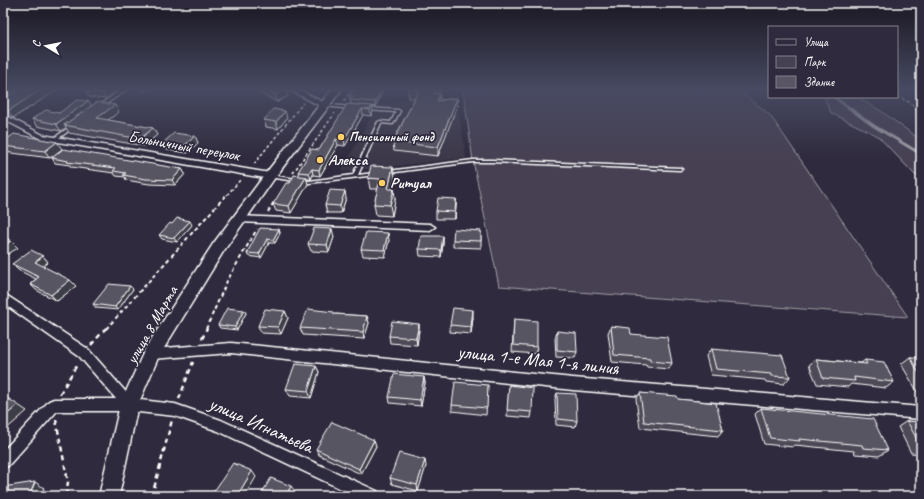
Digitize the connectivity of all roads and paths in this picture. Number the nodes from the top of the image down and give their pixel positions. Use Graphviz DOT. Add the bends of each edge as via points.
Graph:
graph roads {
  1 [pos="296,112"];
  2 [pos="319,112"];
  3 [pos="336,112"];
  4 [pos="397,112"];
  5 [pos="3,116"];
  6 [pos="73,126"];
  7 [pos="55,139"];
  8 [pos="680,169"];
  9 [pos="248,172"];
  10 [pos="270,176"];
  11 [pos="355,176"];
  12 [pos="289,180"];
  13 [pos="239,219"];
  14 [pos="261,221"];
  15 [pos="430,227"];
  16 [pos="3,297"];
  17 [pos="197,351"];
  18 [pos="84,353"];
  19 [pos="151,354"];
  20 [pos="54,405"];
  21 [pos="129,405"];
  22 [pos="175,410"];
  23 [pos="921,413"];
  24 [pos="3,461"];
  25 [pos="66,496"];
  26 [pos="109,496"];
  27 [pos="152,496"];
  28 [pos="372,496"];
  1 -- 9 [label="path"];
  2 -- 10 [label="main road, улица 8 Марта"];
  3 -- 12 [label="path"];
  4 -- 11 [label="lane" via="392,123 380,122"];
  5 -- 7 [label="street, Больничный переулок" via="41,137"];
  6 -- 7 [label="lane"];
  7 -- 9 [label="street, Больничный переулок"];
  8 -- 11 [label="lane" via="474,161"];
  9 -- 10 [label="street, Больничный переулок"];
  9 -- 18 [label="path"];
  10 -- 12 [label="lane"];
  10 -- 13 [label="main road, улица 8 Марта"];
  11 -- 12 [label="lane" via="309,182"];
  12 -- 14 [label="path"];
  13 -- 14 [label="street"];
  13 -- 19 [label="main road, улица 8 Марта"];
  14 -- 15 [label="street"];
  14 -- 17 [label="path" via="227,281"];
  16 -- 18 [label="street"];
  17 -- 19 [label="street, улица 1-е Мая 1-я линия"];
  17 -- 22 [label="path"];
  17 -- 23 [label="street, улица 1-е Мая 1-я линия" via="231,348 573,384"];
  18 -- 20 [label="path"];
  18 -- 21 [label="street"];
  19 -- 21 [label="main road, улица 8 Марта"];
  20 -- 21 [label="street"];
  20 -- 24 [label="street"];
  20 -- 25 [label="path" via="68,482"];
  21 -- 22 [label="street, улица Игнатьева"];
  21 -- 26 [label="main road, улица 8 Марта"];
  22 -- 27 [label="path"];
  22 -- 28 [label="street, улица Игнатьева" via="221,426"];
}
